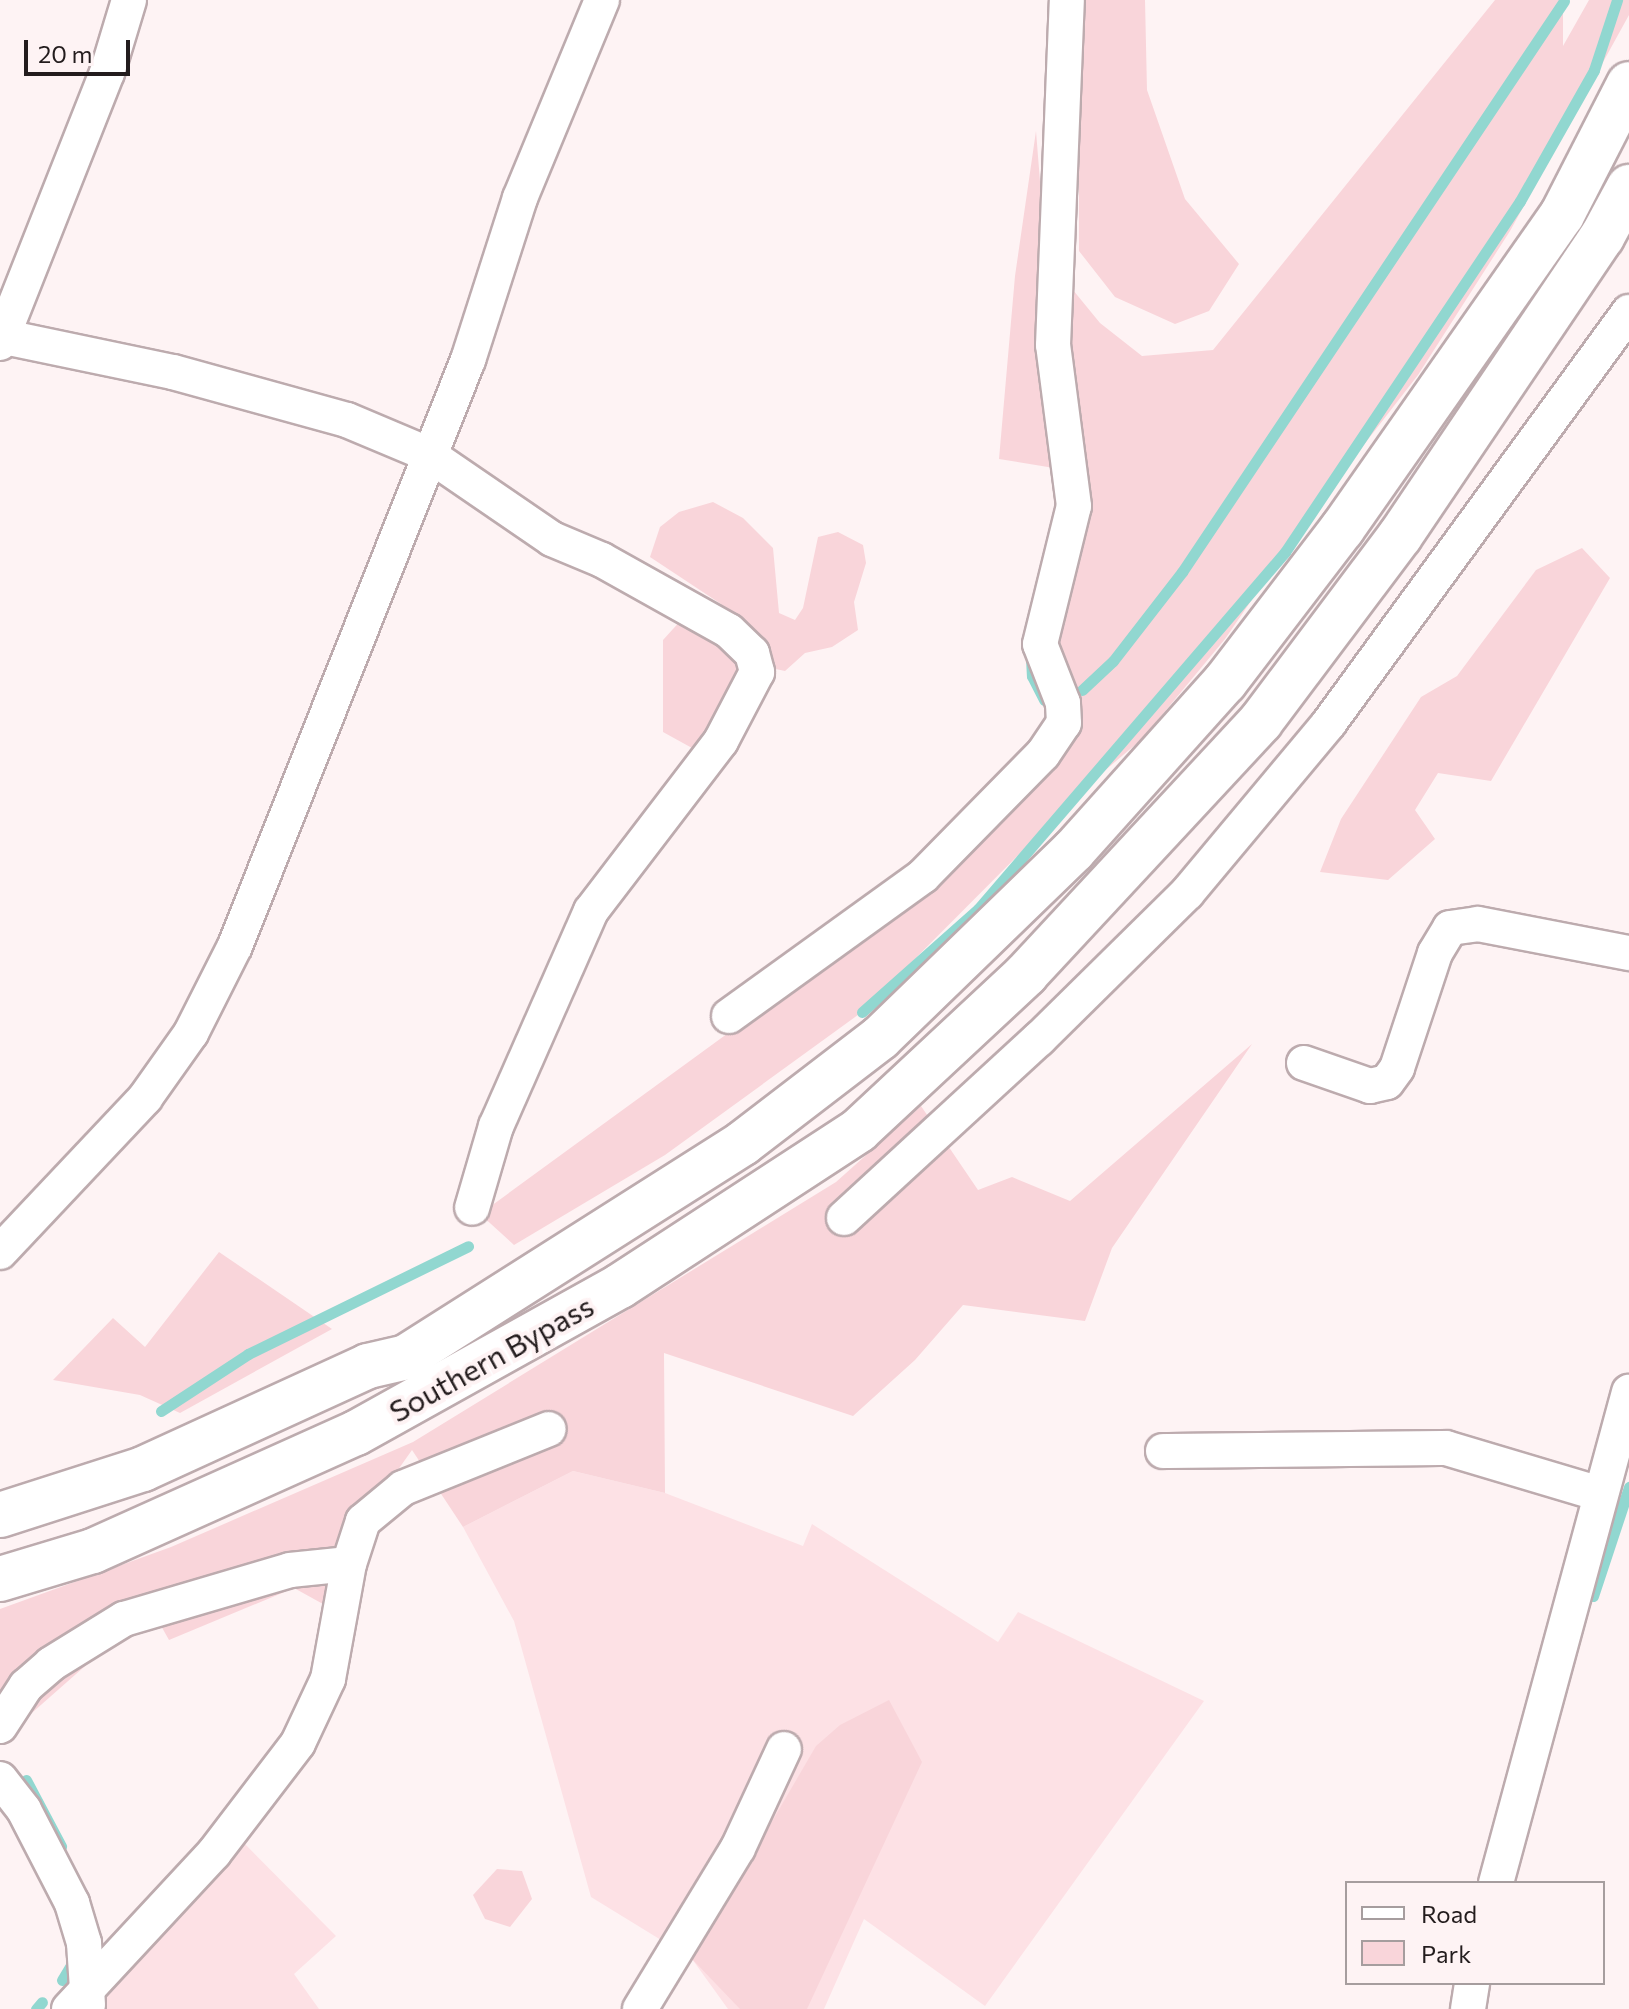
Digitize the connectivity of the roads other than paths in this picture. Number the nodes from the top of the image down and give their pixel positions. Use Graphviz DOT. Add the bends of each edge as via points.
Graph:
graph roads {
  1 [pos="129,0"];
  2 [pos="602,0"];
  3 [pos="1067,0"];
  4 [pos="1629,84"];
  5 [pos="1629,187"];
  6 [pos="1629,312"];
  7 [pos="1,339"];
  8 [pos="428,454"];
  9 [pos="1629,953"];
  10 [pos="729,1016"];
  11 [pos="1304,1063"];
  12 [pos="472,1208"];
  13 [pos="844,1218"];
  14 [pos="0,1252"];
  15 [pos="1629,1392"];
  16 [pos="549,1429"];
  17 [pos="1163,1451"];
  18 [pos="1600,1494"];
  19 [pos="0,1515"];
  20 [pos="349,1564"];
  21 [pos="0,1579"];
  22 [pos="0,1726"];
  23 [pos="784,1749"];
  24 [pos="0,1779"];
  25 [pos="1497,1881"];
  26 [pos="1472,1985"];
  27 [pos="82,2004"];
  28 [pos="640,2009"];
  29 [pos="1468,2009"];
  1 -- 7 [label="street" via="107,73"];
  2 -- 8 [label="street" via="520,198 468,360"];
  3 -- 10 [label="street" via="1053,345 1074,506 1040,644 1063,703 1064,723 1043,754 923,876"];
  4 -- 19 [label="highway, Southern Bypass" via="1562,215 1342,529 1225,682 1074,850 905,1016 821,1087 743,1143 406,1357 368,1366 143,1469"];
  5 -- 21 [label="highway, Southern Bypass" via="1602,237 1400,536 1261,721 1124,873 939,1059 859,1130 772,1191 464,1375 275,1472 93,1551"];
  6 -- 13 [label="street" via="1329,723 1187,893 1039,1039"];
  7 -- 8 [label="street" via="173,372 318,412"];
  8 -- 12 [label="street" via="552,539 602,560 737,636 752,653 757,672 721,741 591,911 501,1113"];
  8 -- 14 [label="street" via="235,946 191,1033 145,1098"];
  9 -- 11 [label="street" via="1478,924 1450,928 1435,953 1397,1068 1387,1082 1370,1086"];
  15 -- 18 [label="street"];
  16 -- 20 [label="street" via="384,1500 363,1521"];
  17 -- 18 [label="street" via="1446,1448"];
  18 -- 25 [label="street"];
  20 -- 22 [label="street" via="290,1570 124,1619 51,1664 26,1686"];
  20 -- 27 [label="street" via="328,1679 298,1743 214,1853"];
  23 -- 28 [label="street" via="738,1848"];
  24 -- 27 [label="street" via="24,1810 72,1903 84,1943"];
  26 -- 29 [label="street"];
}
